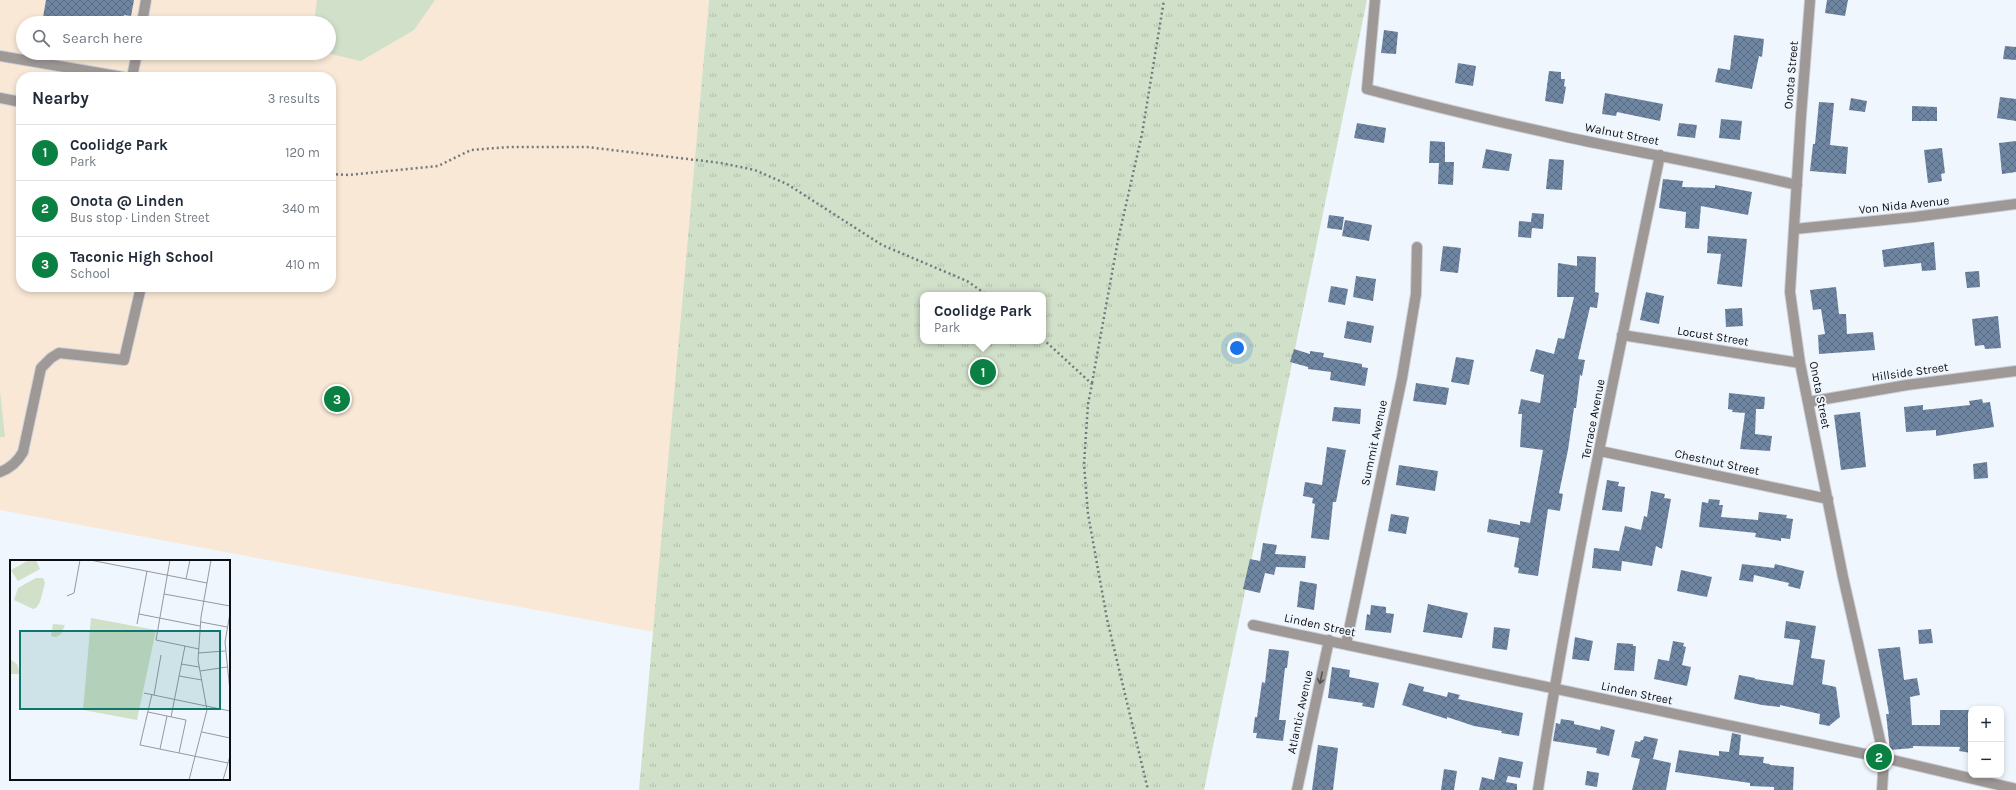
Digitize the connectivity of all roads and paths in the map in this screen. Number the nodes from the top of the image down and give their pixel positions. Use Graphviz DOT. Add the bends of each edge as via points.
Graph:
graph roads {
  1 [pos="146,0"];
  2 [pos="1164,0"];
  3 [pos="1375,0"];
  4 [pos="1810,0"];
  5 [pos="143,16"];
  6 [pos="0,56"];
  7 [pos="16,59"];
  8 [pos="23,60"];
  9 [pos="136,60"];
  10 [pos="94,72"];
  11 [pos="133,72"];
  12 [pos="0,98"];
  13 [pos="16,101"];
  14 [pos="1660,155"];
  15 [pos="336,174"];
  16 [pos="1797,185"];
  17 [pos="2016,204"];
  18 [pos="1795,229"];
  19 [pos="1417,247"];
  20 [pos="140,292"];
  21 [pos="982,292"];
  22 [pos="1622,334"];
  23 [pos="1046,342"];
  24 [pos="1800,363"];
  25 [pos="2016,371"];
  26 [pos="1092,384"];
  27 [pos="1808,402"];
  28 [pos="1600,451"];
  29 [pos="0,472"];
  30 [pos="1828,499"];
  31 [pos="1252,625"];
  32 [pos="1329,640"];
  33 [pos="1346,644"];
  34 [pos="1554,688"];
  35 [pos="1884,758"];
  36 [pos="2016,789"];
  37 [pos="1148,790"];
  38 [pos="1297,790"];
  39 [pos="1538,790"];
  40 [pos="1882,790"];
  1 -- 5 [label="street"];
  2 -- 26 [label="path" via="1142,134 1118,240"];
  3 -- 14 [label="street, Walnut Street" via="1367,89 1443,109"];
  4 -- 16 [label="street, Onota Street"];
  6 -- 7 [label="street"];
  8 -- 10 [label="street"];
  9 -- 11 [label="street"];
  12 -- 13 [label="street"];
  14 -- 16 [label="street, Walnut Street"];
  14 -- 22 [label="street, Terrace Avenue"];
  15 -- 21 [label="path" via="438,166 471,150 509,147 587,147 721,162 755,170 787,184 882,246 967,281"];
  16 -- 18 [label="street, Onota Street"];
  17 -- 18 [label="street, Von Nida Avenue"];
  18 -- 24 [label="street, Onota Street" via="1790,292"];
  19 -- 33 [label="street, Summit Avenue" via="1416,294 1403,370"];
  20 -- 29 [label="street" via="124,360 59,353 41,368 23,452 18,460"];
  22 -- 24 [label="street, Locust Street"];
  22 -- 28 [label="street, Terrace Avenue"];
  23 -- 26 [label="path"];
  24 -- 27 [label="street, Onota Street"];
  25 -- 27 [label="street, Hillside Street" via="1907,385"];
  26 -- 37 [label="path" via="1084,464 1088,514 1107,620"];
  27 -- 30 [label="street, Onota Street"];
  28 -- 30 [label="street, Chestnut Street"];
  28 -- 34 [label="street, Terrace Avenue"];
  30 -- 35 [label="street, Onota Street"];
  31 -- 32 [label="street, Linden Street"];
  32 -- 33 [label="street, Linden Street"];
  32 -- 38 [label="street, Atlantic Avenue, one-way"];
  33 -- 34 [label="street, Linden Street"];
  34 -- 35 [label="street, Linden Street"];
  34 -- 39 [label="street, Terrace Avenue"];
  35 -- 36 [label="street, Linden Street"];
  35 -- 40 [label="street, Onota Street"];
}
